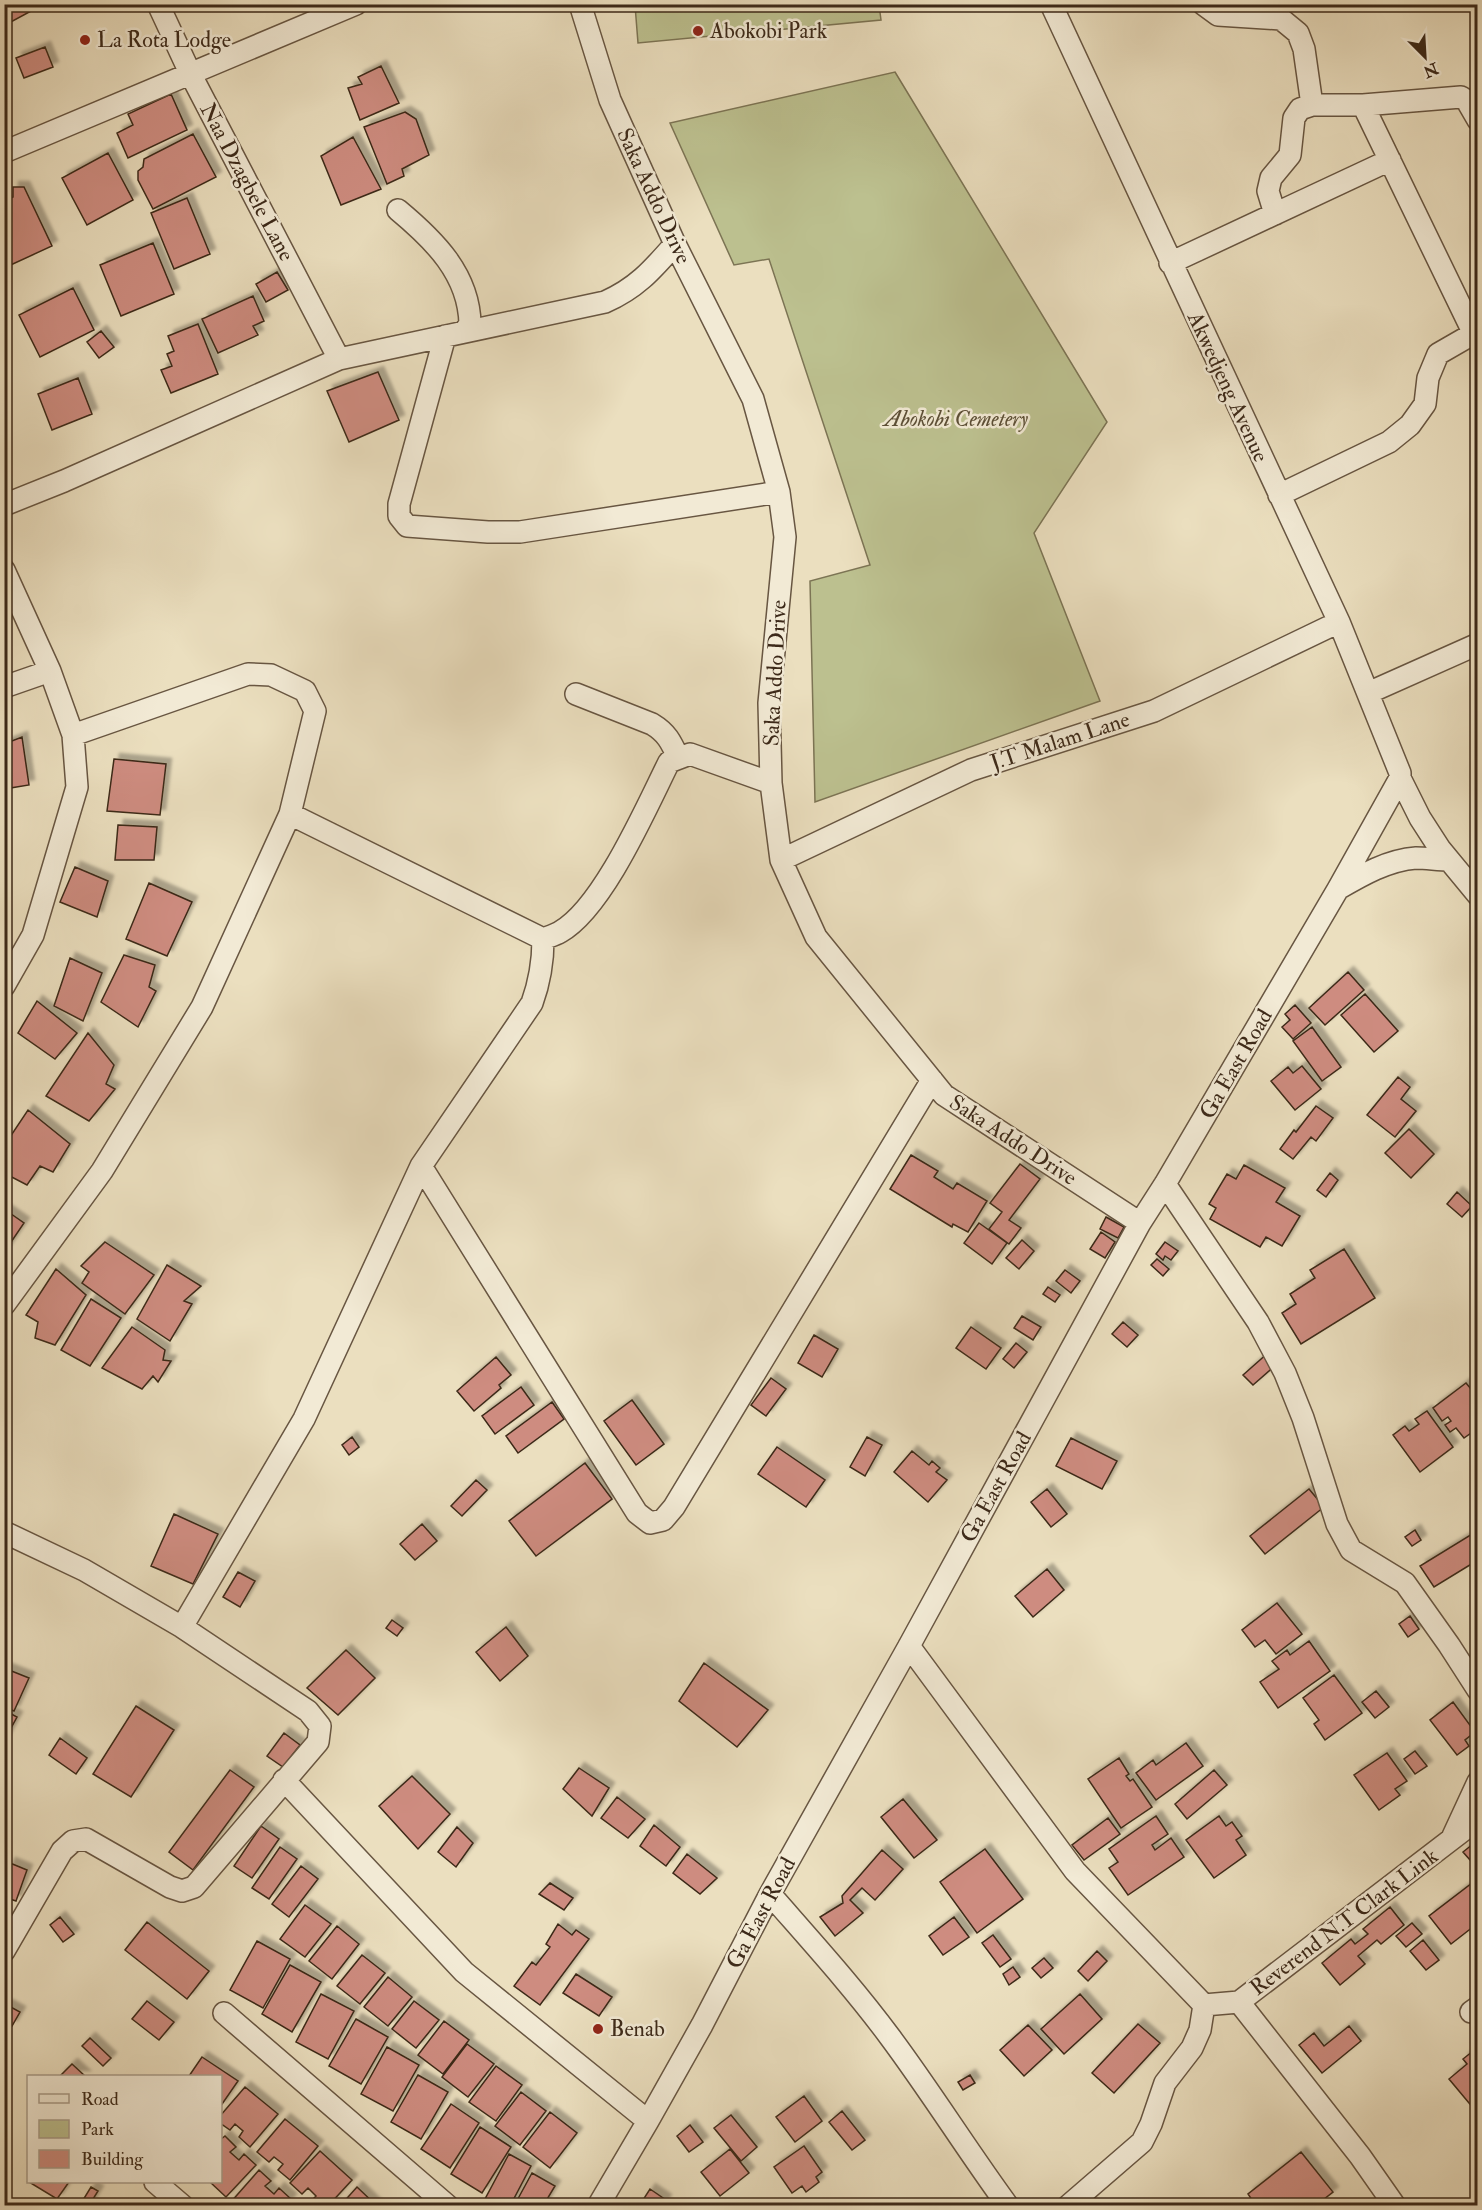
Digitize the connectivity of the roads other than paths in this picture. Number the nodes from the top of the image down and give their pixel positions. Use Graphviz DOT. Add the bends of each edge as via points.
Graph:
graph roads {
  1 [pos="158,4"];
  2 [pos="356,4"];
  3 [pos="580,4"];
  4 [pos="1051,4"];
  5 [pos="1203,4"];
  6 [pos="191,75"];
  7 [pos="1312,105"];
  8 [pos="1363,105"];
  9 [pos="1478,120"];
  10 [pos="4,152"];
  11 [pos="1390,160"];
  12 [pos="398,210"];
  13 [pos="1275,214"];
  14 [pos="675,244"];
  15 [pos="1170,263"];
  16 [pos="1470,305"];
  17 [pos="1475,332"];
  18 [pos="455,334"];
  19 [pos="339,359"];
  20 [pos="779,492"];
  21 [pos="1279,495"];
  22 [pos="4,505"];
  23 [pos="4,570"];
  24 [pos="1339,622"];
  25 [pos="1478,644"];
  26 [pos="50,671"];
  27 [pos="4,687"];
  28 [pos="1368,693"];
  29 [pos="576,694"];
  30 [pos="73,735"];
  31 [pos="678,757"];
  32 [pos="1400,775"];
  33 [pos="771,783"];
  34 [pos="290,814"];
  35 [pos="782,860"];
  36 [pos="1449,860"];
  37 [pos="1338,889"];
  38 [pos="1478,895"];
  39 [pos="543,939"];
  40 [pos="4,986"];
  41 [pos="932,1080"];
  42 [pos="421,1166"];
  43 [pos="1166,1184"];
  44 [pos="1140,1223"];
  45 [pos="4,1305"];
  46 [pos="4,1532"];
  47 [pos="182,1627"];
  48 [pos="909,1646"];
  49 [pos="1478,1690"];
  50 [pos="284,1780"];
  51 [pos="1478,1782"];
  52 [pos="1478,1819"];
  53 [pos="1451,1841"];
  54 [pos="770,1894"];
  55 [pos="4,1951"];
  56 [pos="1239,2002"];
  57 [pos="1203,2005"];
  58 [pos="224,2013"];
  59 [pos="648,2121"];
  60 [pos="156,2183"];
  61 [pos="183,2205"];
  62 [pos="448,2205"];
  63 [pos="597,2205"];
  64 [pos="1008,2205"];
  65 [pos="1068,2205"];
  66 [pos="1395,2205"];
  1 -- 6 [label="street, Naa Dzagbele Lane"];
  2 -- 6 [label="street"];
  3 -- 14 [label="street, Saka Addo Drive" via="610,100"];
  4 -- 15 [label="street, Akwedjeng Avenue"];
  5 -- 7 [label="street" via="1218,15 1281,19 1298,33"];
  6 -- 10 [label="street"];
  6 -- 19 [label="street, Naa Dzagbele Lane"];
  7 -- 8 [label="street"];
  7 -- 13 [label="street" via="1294,118 1290,155 1271,178 1268,191"];
  8 -- 9 [label="street" via="1461,97"];
  8 -- 11 [label="street"];
  11 -- 13 [label="street"];
  11 -- 16 [label="street"];
  12 -- 18 [label="street" via="450,261 470,310 470,324"];
  13 -- 15 [label="street"];
  14 -- 18 [label="street" via="641,282 621,296"];
  14 -- 20 [label="street, Saka Addo Drive" via="753,399"];
  15 -- 21 [label="street, Akwedjeng Avenue"];
  16 -- 17 [label="street"];
  17 -- 21 [label="street" via="1438,354 1428,378 1425,404 1410,425 1389,442"];
  18 -- 19 [label="street"];
  18 -- 20 [label="street" via="399,504 399,516 407,526 520,532"];
  19 -- 22 [label="street"];
  20 -- 33 [label="street, Saka Addo Drive" via="785,537 769,703"];
  21 -- 24 [label="street, Akwedjeng Avenue"];
  23 -- 26 [label="street"];
  24 -- 28 [label="street, Akwedjeng Avenue"];
  24 -- 35 [label="street, J.T Malam Lane" via="1154,711 971,770"];
  25 -- 28 [label="street"];
  26 -- 27 [label="street"];
  26 -- 30 [label="street"];
  28 -- 32 [label="street, Akwedjeng Avenue"];
  29 -- 31 [label="street" via="663,730"];
  30 -- 34 [label="street" via="248,674 272,675 305,691 315,711"];
  30 -- 40 [label="street" via="77,787 69,819 33,934"];
  31 -- 33 [label="street" via="690,754"];
  31 -- 39 [label="street" via="669,762 624,852 588,905 560,932"];
  32 -- 36 [label="street, Akwedjeng Avenue" via="1420,818"];
  32 -- 37 [label="street, Ga East Road"];
  33 -- 35 [label="street, Saka Addo Drive"];
  34 -- 39 [label="street"];
  34 -- 45 [label="street" via="202,1006 102,1171"];
  35 -- 41 [label="street, Saka Addo Drive" via="816,937"];
  36 -- 37 [label="street" via="1416,858 1387,864"];
  36 -- 38 [label="street, Akwedjeng Avenue"];
  37 -- 43 [label="street, Ga East Road"];
  39 -- 42 [label="street" via="540,982 532,1003"];
  41 -- 42 [label="street" via="674,1507 663,1520 650,1523 637,1513"];
  41 -- 44 [label="street, Saka Addo Drive" via="944,1095"];
  42 -- 47 [label="street" via="303,1419"];
  43 -- 44 [label="street, Ga East Road"];
  43 -- 49 [label="street" via="1258,1322 1285,1373 1337,1524 1352,1550 1405,1583"];
  44 -- 48 [label="street, Ga East Road"];
  46 -- 47 [label="street" via="84,1570"];
  47 -- 50 [label="street" via="308,1711 320,1726 318,1742"];
  48 -- 54 [label="street, Ga East Road"];
  48 -- 57 [label="street" via="1075,1871"];
  50 -- 55 [label="street" via="194,1887 183,1891 86,1839 73,1841 62,1851"];
  50 -- 59 [label="street" via="464,1972"];
  51 -- 53 [label="street"];
  52 -- 53 [label="street, Reverend N.T Clark Link"];
  53 -- 56 [label="street, Reverend N.T Clark Link"];
  54 -- 59 [label="street, Ga East Road"];
  54 -- 64 [label="street" via="865,2004"];
  56 -- 57 [label="street"];
  56 -- 66 [label="street"];
  57 -- 65 [label="street" via="1200,2030 1192,2048 1165,2083 1142,2142"];
  58 -- 62 [label="street"];
  59 -- 63 [label="street, Ga East Road"];
  60 -- 61 [label="street"];
}
